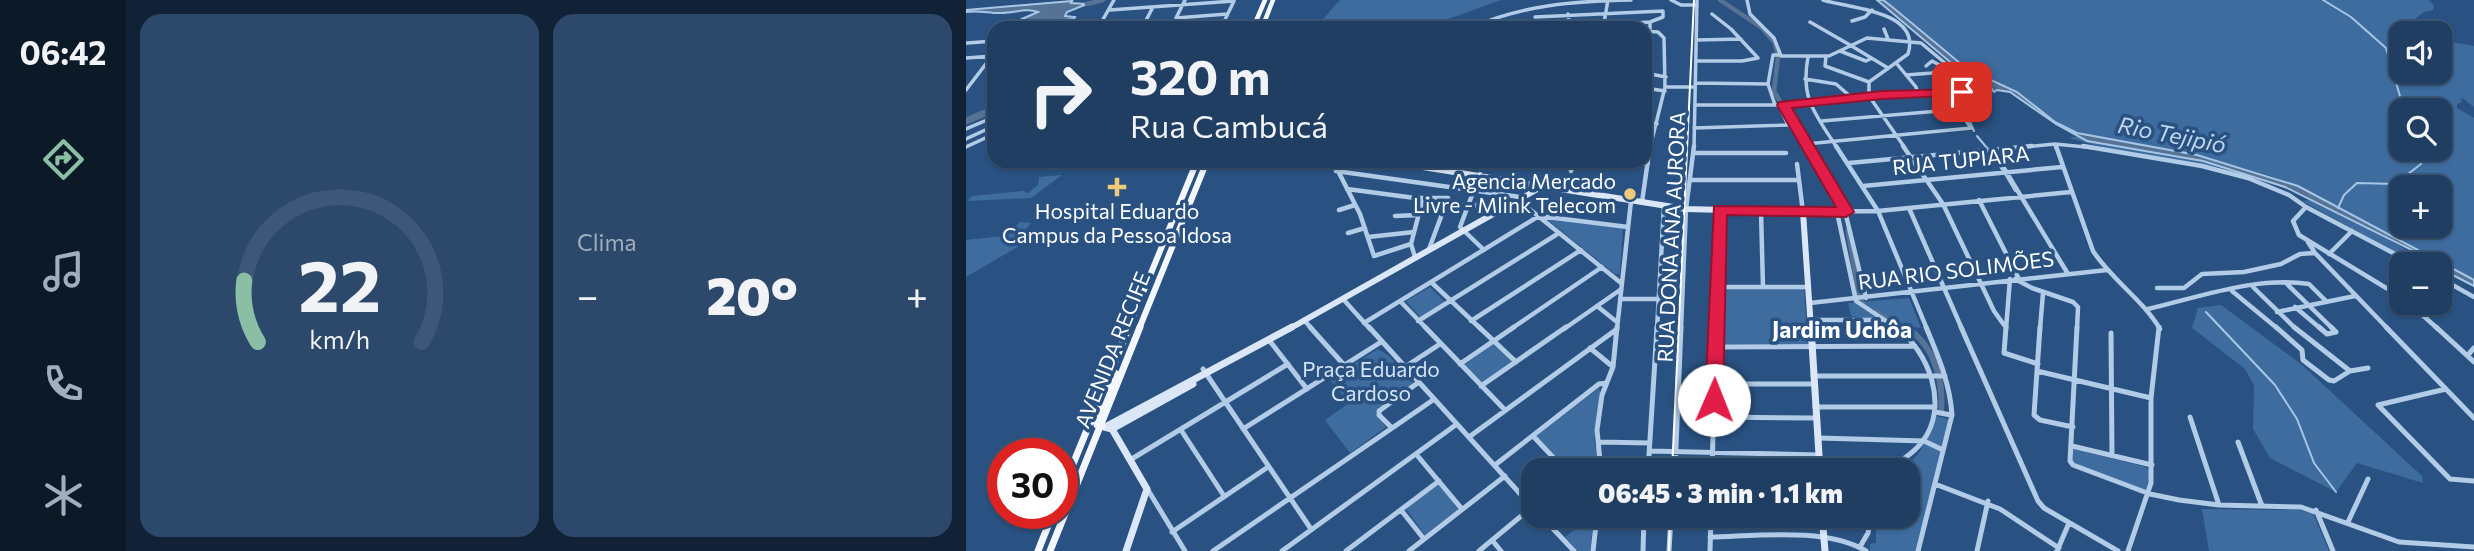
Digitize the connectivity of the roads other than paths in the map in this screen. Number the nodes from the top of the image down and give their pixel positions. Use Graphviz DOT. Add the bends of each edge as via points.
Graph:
graph roads {
  1 [pos="1114,0"];
  2 [pos="1234,0"];
  3 [pos="1265,0"];
  4 [pos="1273,0"];
  5 [pos="1631,0"];
  6 [pos="1671,0"];
  7 [pos="1746,0"];
  8 [pos="1823,0"];
  9 [pos="1608,1"];
  10 [pos="1184,2"];
  11 [pos="1696,2"];
  12 [pos="1153,6"];
  13 [pos="1872,9"];
  14 [pos="1111,10"];
  15 [pos="1605,12"];
  16 [pos="1227,14"];
  17 [pos="1566,14"];
  18 [pos="1712,14"];
  19 [pos="1535,17"];
  20 [pos="1176,18"];
  21 [pos="1103,21"];
  22 [pos="1146,21"];
  23 [pos="1177,21"];
  24 [pos="1225,21"];
  25 [pos="1256,21"];
  26 [pos="1265,21"];
  27 [pos="1486,21"];
  28 [pos="1568,21"];
  29 [pos="1604,21"];
  30 [pos="1652,21"];
  31 [pos="1852,21"];
  32 [pos="1810,22"];
  33 [pos="1884,29"];
  34 [pos="1652,33"];
  35 [pos="1741,39"];
  36 [pos="1888,39"];
  37 [pos="1697,40"];
  38 [pos="1911,41"];
  39 [pos="987,42"];
  40 [pos="967,43"];
  41 [pos="1850,45"];
  42 [pos="1840,51"];
  43 [pos="1779,55"];
  44 [pos="987,56"];
  45 [pos="1826,56"];
  46 [pos="1808,57"];
  47 [pos="966,58"];
  48 [pos="1871,59"];
  49 [pos="1696,61"];
  50 [pos="987,64"];
  51 [pos="1897,64"];
  52 [pos="1926,66"];
  53 [pos="1889,68"];
  54 [pos="1937,71"];
  55 [pos="1652,75"];
  56 [pos="1906,75"];
  57 [pos="1666,77"];
  58 [pos="1947,78"];
  59 [pos="1805,79"];
  60 [pos="1869,82"];
  61 [pos="1768,84"];
  62 [pos="1695,85"];
  63 [pos="1652,89"];
  64 [pos="1665,89"];
  65 [pos="966,90"];
  66 [pos="1975,91"];
  67 [pos="1917,94"];
  68 [pos="1870,96"];
  69 [pos="1852,98"];
  70 [pos="1808,102"];
  71 [pos="1695,105"];
  72 [pos="1779,105"];
  73 [pos="1958,109"];
  74 [pos="1883,116"];
  75 [pos="987,120"];
  76 [pos="1822,121"];
  77 [pos="1652,123"];
  78 [pos="1657,124"];
  79 [pos="1694,128"];
  80 [pos="966,129"];
  81 [pos="987,129"];
  82 [pos="1652,136"];
  83 [pos="1896,136"];
  84 [pos="987,137"];
  85 [pos="966,139"];
  86 [pos="1834,141"];
  87 [pos="1806,144"];
  88 [pos="2055,144"];
  89 [pos="966,147"];
  90 [pos="1990,150"];
  91 [pos="1786,152"];
  92 [pos="1694,153"];
  93 [pos="1910,157"];
  94 [pos="1849,163"];
  95 [pos="1797,164"];
  96 [pos="2063,167"];
  97 [pos="1194,168"];
  98 [pos="1204,168"];
  99 [pos="1335,168"];
  100 [pos="1436,168"];
  101 [pos="1573,168"];
  102 [pos="1647,168"];
  103 [pos="1336,171"];
  104 [pos="1571,171"];
  105 [pos="2006,172"];
  106 [pos="1480,174"];
  107 [pos="1927,179"];
  108 [pos="1691,180"];
  109 [pos="1799,180"];
  110 [pos="1863,186"];
  111 [pos="1541,187"];
  112 [pos="1347,189"];
  113 [pos="1474,190"];
  114 [pos="2071,192"];
  115 [pos="2022,196"];
  116 [pos="1423,198"];
  117 [pos="1518,198"];
  118 [pos="1636,200"];
  119 [pos="1979,200"];
  120 [pos="1943,204"];
  121 [pos="1356,205"];
  122 [pos="1445,205"];
  123 [pos="1468,205"];
  124 [pos="1664,205"];
  125 [pos="1503,206"];
  126 [pos="1178,207"];
  127 [pos="2306,207"];
  128 [pos="1909,208"];
  129 [pos="1686,209"];
  130 [pos="1339,210"];
  131 [pos="1719,210"];
  132 [pos="1761,211"];
  133 [pos="1878,211"];
  134 [pos="1803,212"];
  135 [pos="1838,212"];
  136 [pos="1846,212"];
  137 [pos="1168,213"];
  138 [pos="1418,215"];
  139 [pos="1395,216"];
  140 [pos="1539,216"];
  141 [pos="1628,227"];
  142 [pos="1365,228"];
  143 [pos="1461,230"];
  144 [pos="2352,231"];
  145 [pos="1414,232"];
  146 [pos="1348,233"];
  147 [pos="1559,233"];
  148 [pos="1368,237"];
  149 [pos="2308,242"];
  150 [pos="1411,244"];
  151 [pos="1429,249"];
  152 [pos="1484,250"];
  153 [pos="1581,250"];
  154 [pos="2391,252"];
  155 [pos="2315,253"];
  156 [pos="2329,254"];
  157 [pos="1415,257"];
  158 [pos="1602,267"];
  159 [pos="2108,270"];
  160 [pos="2068,274"];
  161 [pos="2015,279"];
  162 [pos="1431,282"];
  163 [pos="2286,283"];
  164 [pos="1981,284"];
  165 [pos="2452,285"];
  166 [pos="1621,286"];
  167 [pos="2253,286"];
  168 [pos="1716,287"];
  169 [pos="1763,287"];
  170 [pos="1807,288"];
  171 [pos="2157,288"];
  172 [pos="1944,289"];
  173 [pos="2389,290"];
  174 [pos="2232,291"];
  175 [pos="1910,293"];
  176 [pos="2043,293"];
  177 [pos="2356,296"];
  178 [pos="2474,297"];
  179 [pos="1342,298"];
  180 [pos="1856,298"];
  181 [pos="1865,298"];
  182 [pos="1620,299"];
  183 [pos="1659,299"];
  184 [pos="1400,301"];
  185 [pos="1450,301"];
  186 [pos="2326,301"];
  187 [pos="1808,303"];
  188 [pos="2308,304"];
  189 [pos="1597,306"];
  190 [pos="2295,307"];
  191 [pos="2148,309"];
  192 [pos="2277,312"];
  193 [pos="2422,315"];
  194 [pos="1303,320"];
  195 [pos="1809,320"];
  196 [pos="1884,320"];
  197 [pos="1418,321"];
  198 [pos="1471,321"];
  199 [pos="1364,323"];
  200 [pos="2004,325"];
  201 [pos="1617,326"];
  202 [pos="2111,333"];
  203 [pos="1268,340"];
  204 [pos="1381,342"];
  205 [pos="1493,342"];
  206 [pos="1440,344"];
  207 [pos="1915,346"];
  208 [pos="1714,347"];
  209 [pos="1810,347"];
  210 [pos="1590,348"];
  211 [pos="2474,348"];
  212 [pos="1118,354"];
  213 [pos="2468,355"];
  214 [pos="1516,362"];
  215 [pos="2474,362"];
  216 [pos="1288,364"];
  217 [pos="1460,364"];
  218 [pos="1345,365"];
  219 [pos="1405,367"];
  220 [pos="1613,367"];
  221 [pos="2038,367"];
  222 [pos="2368,368"];
  223 [pos="2350,371"];
  224 [pos="1201,374"];
  225 [pos="1945,376"];
  226 [pos="1931,377"];
  227 [pos="1812,380"];
  228 [pos="2074,380"];
  229 [pos="1419,382"];
  230 [pos="1607,382"];
  231 [pos="1714,384"];
  232 [pos="1481,386"];
  233 [pos="1307,389"];
  234 [pos="2112,389"];
  235 [pos="2447,389"];
  236 [pos="2151,398"];
  237 [pos="1433,400"];
  238 [pos="1224,404"];
  239 [pos="1814,407"];
  240 [pos="1935,409"];
  241 [pos="1505,410"];
  242 [pos="1108,413"];
  243 [pos="1952,415"];
  244 [pos="1713,417"];
  245 [pos="2190,417"];
  246 [pos="1123,418"];
  247 [pos="1815,418"];
  248 [pos="2474,418"];
  249 [pos="1457,424"];
  250 [pos="1107,427"];
  251 [pos="2073,427"];
  252 [pos="1392,428"];
  253 [pos="1243,429"];
  254 [pos="1181,430"];
  255 [pos="1533,436"];
  256 [pos="1469,437"];
  257 [pos="1818,438"];
  258 [pos="1924,441"];
  259 [pos="1599,442"];
  260 [pos="2238,442"];
  261 [pos="1651,443"];
  262 [pos="2072,446"];
  263 [pos="1943,450"];
  264 [pos="1650,451"];
  265 [pos="1078,452"];
  266 [pos="1677,452"];
  267 [pos="1416,454"];
  268 [pos="1713,454"];
  269 [pos="1819,455"];
  270 [pos="2112,456"];
  271 [pos="1554,458"];
  272 [pos="1600,458"];
  273 [pos="1649,458"];
  274 [pos="1676,458"];
  275 [pos="1713,458"];
  276 [pos="1819,458"];
  277 [pos="1907,458"];
  278 [pos="1130,460"];
  279 [pos="1495,465"];
  280 [pos="2152,465"];
  281 [pos="1268,467"];
  282 [pos="1505,476"];
  283 [pos="2368,479"];
  284 [pos="1439,481"];
  285 [pos="2474,481"];
  286 [pos="1935,484"];
  287 [pos="1147,489"];
  288 [pos="1521,494"];
  289 [pos="2150,494"];
  290 [pos="1224,496"];
  291 [pos="1290,498"];
  292 [pos="1988,501"];
  293 [pos="2219,505"];
  294 [pos="2262,506"];
  295 [pos="1462,509"];
  296 [pos="1401,510"];
  297 [pos="2316,510"];
  298 [pos="1521,517"];
  299 [pos="2348,522"];
  300 [pos="2069,523"];
  301 [pos="1552,528"];
  302 [pos="1596,528"];
  303 [pos="1644,528"];
  304 [pos="1670,528"];
  305 [pos="1710,528"];
  306 [pos="1823,528"];
  307 [pos="1869,528"];
  308 [pos="1047,529"];
  309 [pos="1311,529"];
  310 [pos="1172,532"];
  311 [pos="1710,537"];
  312 [pos="1824,537"];
  313 [pos="1424,539"];
  314 [pos="1492,540"];
  315 [pos="2402,543"];
  316 [pos="1861,545"];
  317 [pos="2474,547"];
  318 [pos="2058,550"];
  319 [pos="1038,551"];
  320 [pos="1050,551"];
  321 [pos="1126,551"];
  322 [pos="1185,551"];
  323 [pos="1213,551"];
  324 [pos="1282,551"];
  325 [pos="1346,551"];
  326 [pos="1409,551"];
  327 [pos="1479,551"];
  328 [pos="1501,551"];
  329 [pos="1574,551"];
  330 [pos="1593,551"];
  331 [pos="1643,551"];
  332 [pos="1669,551"];
  333 [pos="1710,551"];
  334 [pos="1825,551"];
  335 [pos="1866,551"];
  336 [pos="1918,551"];
  337 [pos="1977,551"];
  338 [pos="2118,551"];
  339 [pos="2128,551"];
  340 [pos="2333,551"];
  341 [pos="2406,551"];
  1 -- 14 [label="street"];
  2 -- 10 [label="street"];
  2 -- 16 [label="street"];
  3 -- 25 [label="main road"];
  4 -- 26 [label="main road"];
  5 -- 9 [label="street"];
  6 -- 11 [label="street" via="1681,5"];
  7 -- 43 [label="street" via="1750,14 1774,37"];
  8 -- 13 [label="street"];
  9 -- 15 [label="street"];
  9 -- 27 [label="street" via="1559,3"];
  10 -- 12 [label="street"];
  10 -- 20 [label="street"];
  11 -- 37 [label="street, RUA DONA ANA AURORA"];
  12 -- 14 [label="street"];
  12 -- 22 [label="street"];
  13 -- 31 [label="street"];
  13 -- 38 [label="street"];
  14 -- 21 [label="street"];
  15 -- 17 [label="street"];
  15 -- 29 [label="street"];
  15 -- 30 [label="street" via="1663,11 1662,17"];
  16 -- 20 [label="street"];
  16 -- 24 [label="street"];
  17 -- 19 [label="street"];
  17 -- 28 [label="street"];
  18 -- 35 [label="street"];
  20 -- 23 [label="street"];
  32 -- 41 [label="street"];
  33 -- 36 [label="street"];
  34 -- 57 [label="street" via="1661,33 1665,44"];
  35 -- 37 [label="street"];
  35 -- 49 [label="street" via="1758,57"];
  36 -- 38 [label="street"];
  36 -- 41 [label="street" via="1864,38"];
  37 -- 49 [label="street, RUA DONA ANA AURORA"];
  38 -- 51 [label="street" via="1910,51"];
  38 -- 73 [label="street" via="1925,45 1987,97 1976,107"];
  39 -- 40 [label="street"];
  41 -- 42 [label="street"];
  41 -- 48 [label="street"];
  42 -- 45 [label="street"];
  42 -- 48 [label="street"];
  43 -- 46 [label="street"];
  43 -- 61 [label="street"];
  44 -- 47 [label="street"];
  45 -- 46 [label="street"];
  45 -- 60 [label="street" via="1825,65"];
  46 -- 59 [label="street"];
  48 -- 53 [label="street"];
  49 -- 62 [label="street, RUA DONA ANA AURORA"];
  50 -- 65 [label="street"];
  51 -- 53 [label="street"];
  51 -- 56 [label="street"];
  52 -- 54 [label="street" via="1932,61 1943,67"];
  53 -- 60 [label="street"];
  54 -- 56 [label="street"];
  54 -- 58 [label="street"];
  55 -- 57 [label="street"];
  56 -- 67 [label="street"];
  57 -- 64 [label="street"];
  59 -- 69 [label="street" via="1836,84"];
  59 -- 70 [label="street"];
  60 -- 68 [label="street"];
  61 -- 62 [label="street"];
  61 -- 72 [label="street"];
  62 -- 64 [label="street"];
  62 -- 71 [label="street, RUA DONA ANA AURORA"];
  63 -- 64 [label="street"];
  64 -- 78 [label="street"];
  66 -- 67 [label="street"];
  67 -- 68 [label="street"];
  68 -- 69 [label="street"];
  68 -- 74 [label="street"];
  69 -- 70 [label="street"];
  70 -- 72 [label="street"];
  70 -- 76 [label="street"];
  71 -- 72 [label="street"];
  71 -- 79 [label="street, RUA DONA ANA AURORA"];
  72 -- 79 [label="street" via="1788,125"];
  72 -- 87 [label="street"];
  73 -- 74 [label="street"];
  73 -- 83 [label="street" via="1970,128"];
  74 -- 76 [label="street"];
  74 -- 83 [label="street"];
  75 -- 80 [label="street"];
  76 -- 86 [label="street"];
  77 -- 78 [label="street"];
  78 -- 82 [label="street"];
  79 -- 92 [label="street, RUA DONA ANA AURORA"];
  81 -- 85 [label="street"];
  83 -- 86 [label="street"];
  83 -- 93 [label="street"];
  84 -- 89 [label="street"];
  86 -- 87 [label="street"];
  86 -- 94 [label="street"];
  87 -- 136 [label="street"];
  88 -- 90 [label="street"];
  88 -- 96 [label="street"];
  88 -- 127 [label="street" via="2202,167 2270,186"];
  90 -- 93 [label="street"];
  90 -- 105 [label="street"];
  91 -- 92 [label="street"];
  92 -- 108 [label="street, RUA DONA ANA AURORA"];
  93 -- 94 [label="street"];
  93 -- 107 [label="street"];
  94 -- 110 [label="street"];
  95 -- 109 [label="street"];
  96 -- 105 [label="street, RUA TUPIARA"];
  96 -- 114 [label="street"];
  97 -- 126 [label="main road, AVENIDA RECIFE"];
  98 -- 242 [label="main road, AVENIDA RECIFE"];
  99 -- 103 [label="street"];
  100 -- 106 [label="main road"];
  101 -- 104 [label="street"];
  102 -- 118 [label="street"];
  103 -- 112 [label="street"];
  103 -- 113 [label="street"];
  105 -- 107 [label="street, RUA TUPIARA"];
  105 -- 115 [label="street"];
  106 -- 111 [label="main road"];
  106 -- 113 [label="street"];
  107 -- 110 [label="street, RUA TUPIARA"];
  107 -- 120 [label="street"];
  108 -- 109 [label="street"];
  108 -- 129 [label="street, RUA DONA ANA AURORA"];
  109 -- 134 [label="street"];
  110 -- 133 [label="street"];
  111 -- 117 [label="main road"];
  111 -- 118 [label="main road"];
  112 -- 116 [label="street"];
  112 -- 121 [label="street"];
  113 -- 117 [label="street"];
  113 -- 123 [label="street"];
  114 -- 115 [label="street"];
  114 -- 159 [label="street" via="2093,251"];
  115 -- 119 [label="street"];
  115 -- 160 [label="street"];
  116 -- 122 [label="street" via="1448,199"];
  116 -- 138 [label="street"];
  117 -- 125 [label="main road"];
  117 -- 140 [label="street"];
  118 -- 124 [label="main road"];
  118 -- 141 [label="street"];
  119 -- 120 [label="street"];
  119 -- 161 [label="street"];
  120 -- 128 [label="street"];
  120 -- 164 [label="street"];
  121 -- 130 [label="street"];
  121 -- 142 [label="street"];
  122 -- 123 [label="street"];
  122 -- 151 [label="street"];
  123 -- 125 [label="street"];
  123 -- 143 [label="street"];
  124 -- 129 [label="main road"];
  124 -- 183 [label="street"];
  125 -- 143 [label="main road"];
  126 -- 137 [label="street"];
  126 -- 212 [label="main road, AVENIDA RECIFE"];
  127 -- 144 [label="street"];
  127 -- 149 [label="street" via="2292,223"];
  128 -- 133 [label="street"];
  128 -- 172 [label="street"];
  129 -- 131 [label="main road"];
  129 -- 266 [label="street, RUA DONA ANA AURORA"];
  131 -- 132 [label="main road"];
  131 -- 168 [label="street"];
  132 -- 134 [label="main road"];
  132 -- 169 [label="street"];
  133 -- 136 [label="street"];
  133 -- 175 [label="street"];
  134 -- 135 [label="street"];
  134 -- 170 [label="main road"];
  135 -- 136 [label="street"];
  135 -- 180 [label="street"];
  136 -- 181 [label="street"];
  138 -- 139 [label="street"];
  138 -- 145 [label="street"];
  140 -- 141 [label="street"];
  140 -- 147 [label="street"];
  140 -- 152 [label="street"];
  141 -- 166 [label="street"];
  142 -- 146 [label="street"];
  142 -- 148 [label="street"];
  143 -- 151 [label="main road"];
  143 -- 152 [label="street"];
  144 -- 154 [label="street"];
  144 -- 156 [label="street"];
  145 -- 148 [label="street"];
  145 -- 150 [label="street"];
  147 -- 153 [label="street"];
  147 -- 185 [label="street"];
  148 -- 150 [label="street" via="1377,257"];
  149 -- 155 [label="street"];
  149 -- 156 [label="street"];
  150 -- 157 [label="street"];
  151 -- 157 [label="main road"];
  152 -- 162 [label="street"];
  153 -- 158 [label="street"];
  153 -- 198 [label="street"];
  155 -- 171 [label="street" via="2244,272 2202,274 2184,288"];
  155 -- 177 [label="street"];
  156 -- 173 [label="street"];
  157 -- 179 [label="main road"];
  158 -- 166 [label="street"];
  158 -- 205 [label="street"];
  159 -- 160 [label="street, RUA RIO SOLIMÕES"];
  159 -- 191 [label="street"];
  160 -- 161 [label="street, RUA RIO SOLIMÕES"];
  161 -- 164 [label="street, RUA RIO SOLIMÕES"];
  161 -- 176 [label="street" via="2026,289"];
  161 -- 200 [label="street"];
  162 -- 184 [label="street"];
  162 -- 185 [label="street"];
  163 -- 167 [label="street"];
  163 -- 186 [label="street" via="2309,284"];
  163 -- 188 [label="street"];
  164 -- 172 [label="street, RUA RIO SOLIMÕES"];
  164 -- 200 [label="street"];
  165 -- 178 [label="street"];
  166 -- 182 [label="street"];
  166 -- 189 [label="street"];
  167 -- 174 [label="street"];
  167 -- 192 [label="street"];
  168 -- 169 [label="street"];
  168 -- 208 [label="street"];
  169 -- 170 [label="street"];
  170 -- 187 [label="main road"];
  172 -- 175 [label="street, RUA RIO SOLIMÕES"];
  172 -- 300 [label="street" via="2038,501"];
  174 -- 191 [label="street"];
  174 -- 223 [label="street" via="2300,346 2303,360 2329,380"];
  175 -- 181 [label="street, RUA RIO SOLIMÕES"];
  175 -- 225 [label="street"];
  176 -- 221 [label="street"];
  176 -- 228 [label="street" via="2076,303"];
  177 -- 186 [label="street"];
  177 -- 235 [label="street"];
  179 -- 194 [label="main road"];
  179 -- 199 [label="street"];
  180 -- 181 [label="street, RUA RIO SOLIMÕES"];
  180 -- 187 [label="street, RUA RIO SOLIMÕES"];
  180 -- 196 [label="street"];
  182 -- 183 [label="street"];
  182 -- 201 [label="street"];
  183 -- 261 [label="street"];
  184 -- 197 [label="street"];
  184 -- 199 [label="street"];
  185 -- 197 [label="street"];
  185 -- 198 [label="street"];
  186 -- 188 [label="street"];
  187 -- 195 [label="main road"];
  188 -- 190 [label="street"];
  188 -- 190 [label="street" via="2336,332 2327,334"];
  189 -- 201 [label="street"];
  189 -- 214 [label="street"];
  190 -- 192 [label="street"];
  191 -- 236 [label="street" via="2157,321 2160,337"];
  192 -- 223 [label="street"];
  193 -- 213 [label="street"];
  194 -- 203 [label="main road"];
  194 -- 218 [label="street"];
  195 -- 196 [label="street"];
  195 -- 209 [label="main road"];
  196 -- 207 [label="street"];
  197 -- 206 [label="street"];
  198 -- 205 [label="street"];
  199 -- 204 [label="street"];
  200 -- 221 [label="street" via="2007,356"];
  201 -- 210 [label="street"];
  201 -- 220 [label="street"];
  202 -- 234 [label="street"];
  203 -- 216 [label="street"];
  203 -- 224 [label="main road"];
  204 -- 218 [label="street"];
  204 -- 219 [label="street"];
  205 -- 214 [label="street"];
  205 -- 217 [label="street"];
  206 -- 217 [label="street"];
  206 -- 219 [label="street"];
  207 -- 209 [label="street"];
  207 -- 226 [label="street"];
  208 -- 209 [label="street"];
  208 -- 231 [label="street"];
  209 -- 227 [label="main road"];
  210 -- 220 [label="street"];
  210 -- 241 [label="street"];
  211 -- 213 [label="street"];
  212 -- 250 [label="main road" via="1096,420"];
  212 -- 265 [label="main road, AVENIDA RECIFE"];
  213 -- 215 [label="street"];
  214 -- 232 [label="street"];
  216 -- 233 [label="street"];
  216 -- 238 [label="street"];
  217 -- 232 [label="street"];
  218 -- 233 [label="street"];
  219 -- 229 [label="street"];
  220 -- 230 [label="street"];
  221 -- 228 [label="street"];
  221 -- 251 [label="street" via="2035,417"];
  222 -- 223 [label="street"];
  224 -- 238 [label="street"];
  224 -- 246 [label="main road"];
  224 -- 250 [label="main road"];
  225 -- 226 [label="street"];
  225 -- 243 [label="street"];
  226 -- 227 [label="street"];
  226 -- 240 [label="street"];
  227 -- 231 [label="street"];
  227 -- 239 [label="main road"];
  228 -- 234 [label="street"];
  228 -- 251 [label="street"];
  229 -- 237 [label="street"];
  229 -- 252 [label="street" via="1379,411"];
  230 -- 255 [label="street"];
  230 -- 259 [label="street" via="1597,430"];
  231 -- 244 [label="street"];
  232 -- 241 [label="street"];
  233 -- 253 [label="street"];
  234 -- 236 [label="street"];
  234 -- 270 [label="street"];
  235 -- 248 [label="street"];
  235 -- 285 [label="street" via="2378,407 2453,481"];
  236 -- 280 [label="street"];
  237 -- 249 [label="street"];
  237 -- 252 [label="street"];
  238 -- 253 [label="street"];
  238 -- 254 [label="street"];
  239 -- 240 [label="street"];
  239 -- 247 [label="main road"];
  240 -- 243 [label="street"];
  240 -- 258 [label="street"];
  241 -- 256 [label="street"];
  242 -- 246 [label="main road"];
  242 -- 250 [label="main road, AVENIDA RECIFE"];
  243 -- 263 [label="street"];
  244 -- 247 [label="street"];
  244 -- 268 [label="street"];
  245 -- 293 [label="street"];
  246 -- 250 [label="main road"];
  247 -- 257 [label="main road"];
  249 -- 256 [label="street"];
  249 -- 267 [label="street"];
  250 -- 278 [label="main road"];
  250 -- 320 [label="main road, AVENIDA RECIFE"];
  251 -- 262 [label="street"];
  252 -- 291 [label="street"];
  253 -- 281 [label="street"];
  254 -- 278 [label="street"];
  254 -- 290 [label="street"];
  255 -- 271 [label="street"];
  255 -- 279 [label="street"];
  256 -- 279 [label="street"];
  257 -- 258 [label="street"];
  257 -- 269 [label="main road"];
  258 -- 263 [label="street"];
  258 -- 277 [label="street"];
  259 -- 261 [label="street"];
  259 -- 272 [label="street"];
  260 -- 294 [label="street"];
  261 -- 264 [label="street"];
  262 -- 270 [label="street"];
  262 -- 289 [label="street" via="2071,465"];
  263 -- 286 [label="street"];
  264 -- 266 [label="street"];
  264 -- 273 [label="street"];
  266 -- 268 [label="street"];
  266 -- 274 [label="street, RUA DONA ANA AURORA"];
  267 -- 284 [label="street"];
  267 -- 309 [label="street"];
  268 -- 269 [label="street"];
  268 -- 275 [label="street"];
  269 -- 276 [label="main road"];
  270 -- 280 [label="street"];
  278 -- 287 [label="main road"];
  279 -- 282 [label="street"];
  280 -- 289 [label="street"];
  281 -- 290 [label="street"];
  281 -- 291 [label="street"];
  282 -- 288 [label="street"];
  282 -- 295 [label="street"];
  283 -- 299 [label="street"];
  284 -- 295 [label="street"];
  284 -- 296 [label="street"];
  286 -- 292 [label="street"];
  286 -- 336 [label="street"];
  287 -- 310 [label="street"];
  287 -- 321 [label="main road"];
  289 -- 293 [label="street"];
  289 -- 339 [label="street"];
  290 -- 310 [label="street"];
  291 -- 309 [label="street"];
  291 -- 323 [label="street"];
  292 -- 318 [label="street" via="2020,519"];
  292 -- 337 [label="street"];
  293 -- 294 [label="street"];
  294 -- 297 [label="street"];
  295 -- 313 [label="street"];
  296 -- 313 [label="street"];
  296 -- 325 [label="street"];
  297 -- 299 [label="street"];
  297 -- 340 [label="street"];
  298 -- 314 [label="street"];
  299 -- 315 [label="street"];
  300 -- 318 [label="street"];
  300 -- 338 [label="street"];
  301 -- 329 [label="street"];
  302 -- 330 [label="street"];
  303 -- 331 [label="street"];
  304 -- 332 [label="street"];
  305 -- 311 [label="street"];
  306 -- 312 [label="main road"];
  307 -- 316 [label="street"];
  308 -- 319 [label="main road"];
  309 -- 324 [label="street"];
  310 -- 322 [label="street"];
  311 -- 312 [label="street"];
  311 -- 333 [label="street"];
  312 -- 316 [label="street"];
  312 -- 334 [label="main road"];
  313 -- 326 [label="street"];
  314 -- 327 [label="street"];
  314 -- 328 [label="street"];
  315 -- 317 [label="street"];
  315 -- 341 [label="street"];
  316 -- 335 [label="street"];
}
